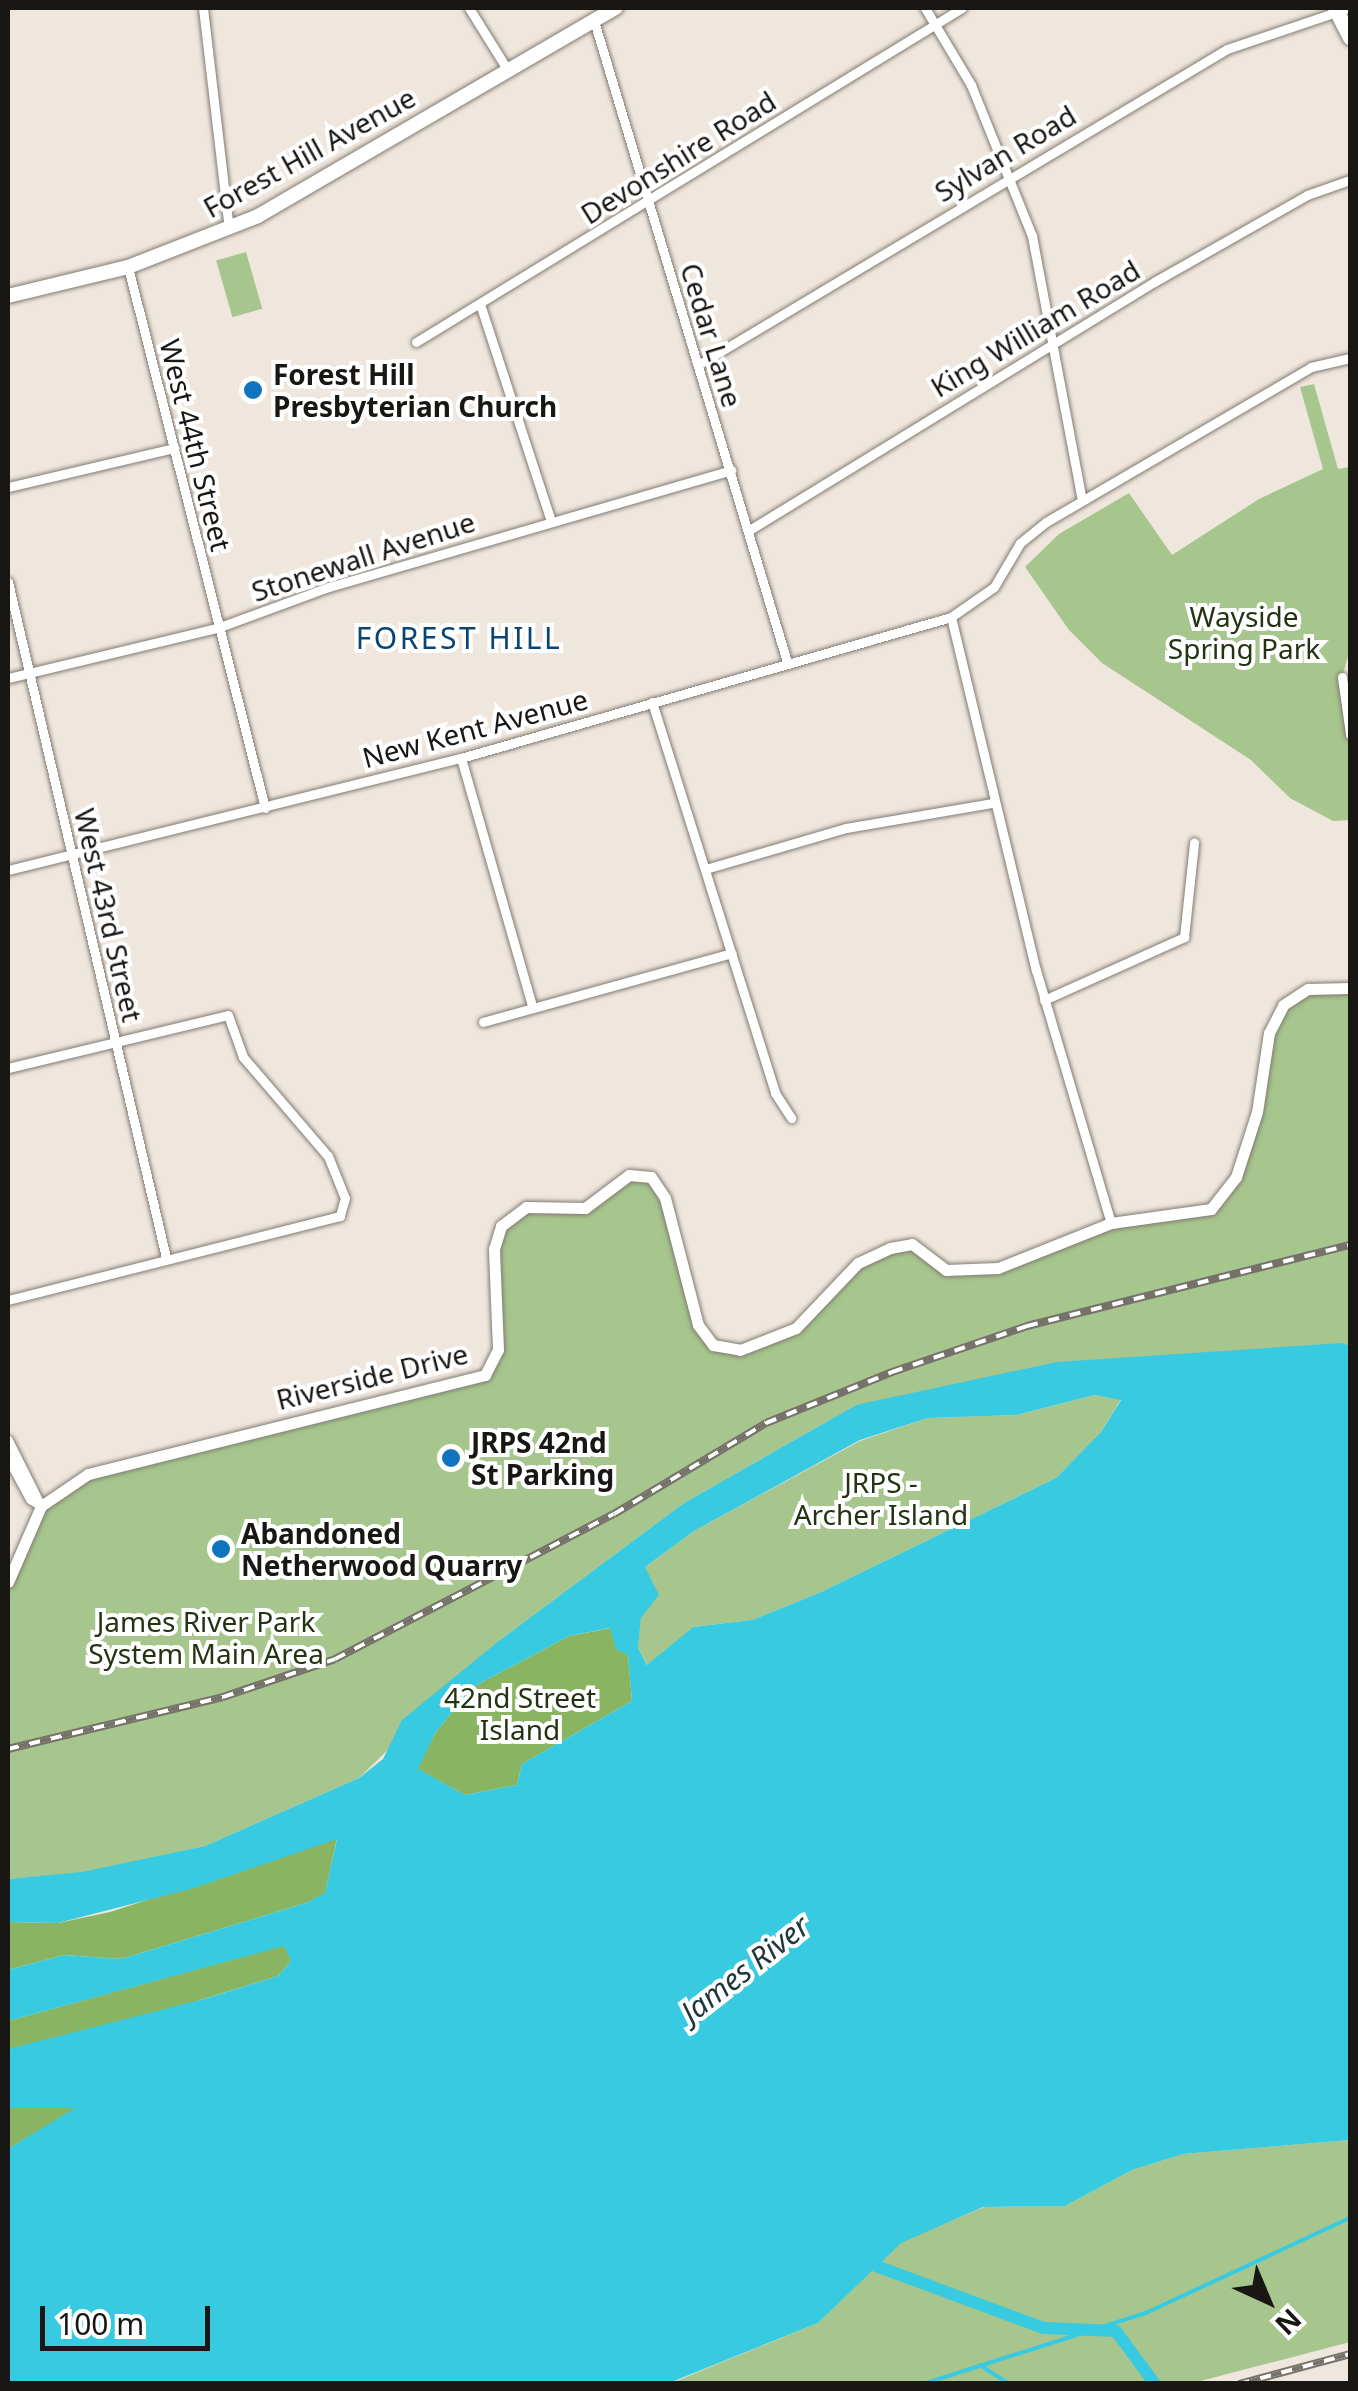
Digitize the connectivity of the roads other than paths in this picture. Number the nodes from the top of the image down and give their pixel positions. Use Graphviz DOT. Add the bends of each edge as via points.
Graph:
graph roads {
  1 [pos="203,8"];
  2 [pos="469,8"];
  3 [pos="616,8"];
  4 [pos="925,8"];
  5 [pos="962,8"];
  6 [pos="1340,9"];
  7 [pos="594,20"];
  8 [pos="935,24"];
  9 [pos="1350,37"];
  10 [pos="507,69"];
  11 [pos="1012,174"];
  12 [pos="1350,180"];
  13 [pos="648,203"];
  14 [pos="230,230"];
  15 [pos="128,267"];
  16 [pos="8,296"];
  17 [pos="480,304"];
  18 [pos="416,342"];
  19 [pos="1050,346"];
  20 [pos="1350,358"];
  21 [pos="698,365"];
  22 [pos="174,448"];
  23 [pos="731,470"];
  24 [pos="8,487"];
  25 [pos="1082,500"];
  26 [pos="551,521"];
  27 [pos="751,529"];
  28 [pos="8,582"];
  29 [pos="951,617"];
  30 [pos="220,627"];
  31 [pos="787,662"];
  32 [pos="29,673"];
  33 [pos="1342,677"];
  34 [pos="8,678"];
  35 [pos="652,702"];
  36 [pos="1350,734"];
  37 [pos="461,758"];
  38 [pos="992,803"];
  39 [pos="265,808"];
  40 [pos="1194,843"];
  41 [pos="72,854"];
  42 [pos="709,868"];
  43 [pos="8,870"];
  44 [pos="732,954"];
  45 [pos="1350,988"];
  46 [pos="1044,1000"];
  47 [pos="532,1005"];
  48 [pos="483,1022"];
  49 [pos="115,1042"];
  50 [pos="8,1068"];
  51 [pos="790,1118"];
  52 [pos="1111,1223"];
  53 [pos="166,1258"];
  54 [pos="8,1300"];
  55 [pos="8,1440"];
  56 [pos="8,1458"];
  57 [pos="41,1506"];
  58 [pos="8,1582"];
  1 -- 14 [label="street"];
  2 -- 10 [label="street"];
  3 -- 7 [label="main road, Forest Hill Avenue"];
  4 -- 8 [label="street"];
  5 -- 8 [label="street, Devonshire Road"];
  6 -- 9 [label="main road"];
  6 -- 11 [label="street, Sylvan Road" via="1227,49"];
  7 -- 10 [label="main road, Forest Hill Avenue"];
  7 -- 13 [label="street, Cedar Lane"];
  8 -- 11 [label="street"];
  8 -- 13 [label="street, Devonshire Road"];
  10 -- 14 [label="main road, Forest Hill Avenue"];
  11 -- 19 [label="street" via="1032,236"];
  11 -- 21 [label="street, Sylvan Road"];
  12 -- 19 [label="street, King William Road" via="1308,195"];
  13 -- 17 [label="street, Devonshire Road"];
  13 -- 21 [label="street, Cedar Lane"];
  14 -- 15 [label="main road, Forest Hill Avenue"];
  15 -- 16 [label="main road, Forest Hill Avenue"];
  15 -- 22 [label="street, West 44th Street"];
  17 -- 18 [label="street, Devonshire Road"];
  17 -- 26 [label="street"];
  19 -- 25 [label="street"];
  19 -- 27 [label="street, King William Road"];
  20 -- 25 [label="street" via="1311,367"];
  21 -- 23 [label="street, Cedar Lane"];
  22 -- 24 [label="street"];
  22 -- 30 [label="street, West 44th Street"];
  23 -- 26 [label="street, Stonewall Avenue"];
  23 -- 27 [label="street, Cedar Lane"];
  25 -- 29 [label="street" via="1020,543 994,586"];
  26 -- 30 [label="street, Stonewall Avenue"];
  27 -- 31 [label="street, Cedar Lane"];
  28 -- 32 [label="street, West 43rd Street"];
  29 -- 31 [label="street, New Kent Avenue"];
  29 -- 38 [label="street" via="976,706"];
  30 -- 32 [label="street, Stonewall Avenue"];
  30 -- 39 [label="street, West 44th Street"];
  31 -- 35 [label="street, New Kent Avenue"];
  32 -- 34 [label="street, Stonewall Avenue"];
  32 -- 41 [label="street, West 43rd Street"];
  33 -- 36 [label="street"];
  35 -- 37 [label="street, New Kent Avenue"];
  35 -- 42 [label="street"];
  37 -- 39 [label="street, New Kent Avenue"];
  37 -- 47 [label="street"];
  38 -- 42 [label="street" via="846,828"];
  38 -- 46 [label="street"];
  39 -- 41 [label="street, New Kent Avenue"];
  40 -- 46 [label="street" via="1184,937"];
  41 -- 43 [label="street, New Kent Avenue"];
  41 -- 49 [label="street, West 43rd Street"];
  42 -- 44 [label="street"];
  44 -- 47 [label="street"];
  44 -- 51 [label="street" via="774,1093"];
  45 -- 52 [label="street, Riverside Drive" via="1308,989 1283,1006 1269,1034 1258,1112 1224,1197 1200,1213"];
  46 -- 52 [label="street"];
  47 -- 48 [label="street"];
  49 -- 50 [label="street"];
  49 -- 53 [label="street, West 43rd Street"];
  49 -- 53 [label="street" via="228,1016 261,1084 328,1156 345,1198 340,1216"];
  52 -- 57 [label="street, Riverside Drive" via="998,1268 946,1270 912,1244 890,1248 858,1263 796,1328 740,1350 712,1344 698,1325 665,1198 651,1177 630,1176 585,1208 539,1204 501,1226 494,1249 498,1350 485,1375 104,1468"];
  53 -- 54 [label="street"];
  55 -- 57 [label="street"];
  56 -- 57 [label="street" via="30,1499"];
  57 -- 58 [label="street"];
}
